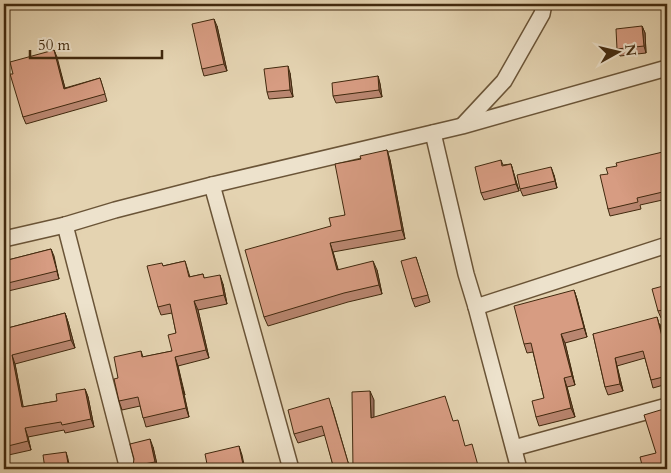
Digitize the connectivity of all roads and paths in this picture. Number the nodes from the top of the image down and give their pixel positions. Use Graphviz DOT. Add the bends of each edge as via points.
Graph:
graph roads {
  1 [pos="544,4"];
  2 [pos="667,68"];
  3 [pos="462,126"];
  4 [pos="433,133"];
  5 [pos="212,185"];
  6 [pos="65,225"];
  7 [pos="4,239"];
  8 [pos="667,246"];
  9 [pos="476,307"];
  10 [pos="667,406"];
  11 [pos="514,448"];
  12 [pos="128,469"];
  13 [pos="291,469"];
  14 [pos="519,469"];
  1 -- 3 [label="street" via="542,14 504,81"];
  2 -- 3 [label="street"];
  3 -- 4 [label="street"];
  4 -- 5 [label="street"];
  4 -- 9 [label="street"];
  5 -- 6 [label="street"];
  5 -- 13 [label="street"];
  6 -- 7 [label="street"];
  6 -- 12 [label="street"];
  8 -- 9 [label="street"];
  9 -- 11 [label="street"];
  10 -- 11 [label="street"];
  11 -- 14 [label="street"];
}
